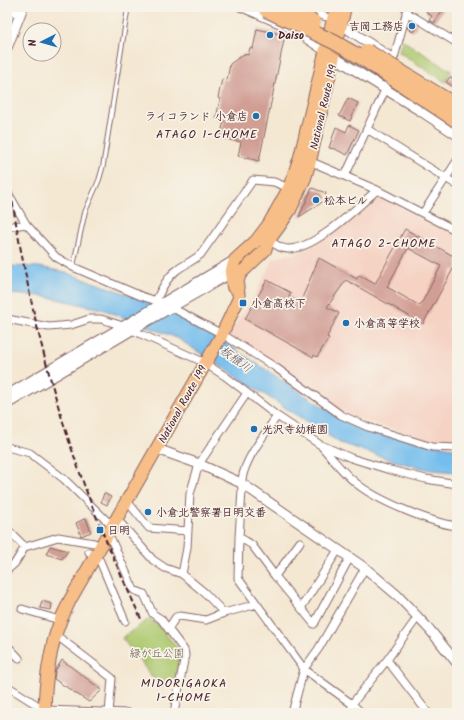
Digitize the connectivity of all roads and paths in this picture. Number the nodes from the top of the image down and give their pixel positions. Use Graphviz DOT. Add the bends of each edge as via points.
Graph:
graph roads {
  1 [pos="128,7"];
  2 [pos="240,7"];
  3 [pos="284,7"];
  4 [pos="300,7"];
  5 [pos="336,7"];
  6 [pos="345,7"];
  7 [pos="7,9"];
  8 [pos="407,9"];
  9 [pos="266,10"];
  10 [pos="21,11"];
  11 [pos="310,12"];
  12 [pos="337,22"];
  13 [pos="302,36"];
  14 [pos="457,43"];
  15 [pos="7,48"];
  16 [pos="330,54"];
  17 [pos="365,54"];
  18 [pos="393,60"];
  19 [pos="386,88"];
  20 [pos="457,102"];
  21 [pos="457,106"];
  22 [pos="457,115"];
  23 [pos="457,121"];
  24 [pos="457,128"];
  25 [pos="367,129"];
  26 [pos="457,135"];
  27 [pos="305,159"];
  28 [pos="457,161"];
  29 [pos="345,176"];
  30 [pos="447,178"];
  31 [pos="457,185"];
  32 [pos="289,188"];
  33 [pos="377,190"];
  34 [pos="7,191"];
  35 [pos="423,213"];
  36 [pos="26,224"];
  37 [pos="7,227"];
  38 [pos="457,231"];
  39 [pos="269,240"];
  40 [pos="235,260"];
  41 [pos="73,267"];
  42 [pos="218,277"];
  43 [pos="234,281"];
  44 [pos="164,305"];
  45 [pos="7,319"];
  46 [pos="131,326"];
  47 [pos="218,335"];
  48 [pos="204,361"];
  49 [pos="247,393"];
  50 [pos="7,395"];
  51 [pos="7,404"];
  52 [pos="277,416"];
  53 [pos="319,444"];
  54 [pos="7,447"];
  55 [pos="457,448"];
  56 [pos="157,449"];
  57 [pos="199,464"];
  58 [pos="241,483"];
  59 [pos="457,484"];
  60 [pos="127,501"];
  61 [pos="112,521"];
  62 [pos="457,526"];
  63 [pos="7,529"];
  64 [pos="188,531"];
  65 [pos="239,537"];
  66 [pos="111,539"];
  67 [pos="300,542"];
  68 [pos="25,547"];
  69 [pos="338,550"];
  70 [pos="93,551"];
  71 [pos="350,558"];
  72 [pos="365,568"];
  73 [pos="7,570"];
  74 [pos="182,574"];
  75 [pos="275,576"];
  76 [pos="257,604"];
  77 [pos="300,608"];
  78 [pos="22,609"];
  79 [pos="224,613"];
  80 [pos="417,618"];
  81 [pos="56,619"];
  82 [pos="125,621"];
  83 [pos="169,630"];
  84 [pos="56,635"];
  85 [pos="7,645"];
  86 [pos="19,658"];
  87 [pos="387,660"];
  88 [pos="457,663"];
  89 [pos="304,669"];
  90 [pos="7,686"];
  91 [pos="352,704"];
  92 [pos="42,710"];
  93 [pos="108,712"];
  94 [pos="128,713"];
  95 [pos="174,713"];
  96 [pos="292,713"];
  97 [pos="351,713"];
  98 [pos="362,713"];
  99 [pos="428,713"];
  1 -- 41 [label="lane" via="103,166 85,212"];
  2 -- 13 [label="street"];
  3 -- 17 [label="highway, bridge" via="336,33"];
  4 -- 11 [label="street"];
  5 -- 12 [label="highway, National Route 199"];
  6 -- 12 [label="highway, National Route 199"];
  7 -- 10 [label="street"];
  8 -- 14 [label="street"];
  8 -- 18 [label="street"];
  9 -- 17 [label="highway, bridge"];
  10 -- 15 [label="street"];
  11 -- 12 [label="street"];
  11 -- 13 [label="street"];
  12 -- 16 [label="highway, National Route 199"];
  12 -- 18 [label="street"];
  13 -- 16 [label="street"];
  16 -- 19 [label="street"];
  16 -- 27 [label="highway, National Route 199"];
  17 -- 21 [label="highway, bridge"];
  17 -- 22 [label="highway, bridge"];
  17 -- 23 [label="highway, bridge"];
  17 -- 24 [label="highway, bridge"];
  18 -- 19 [label="street"];
  18 -- 20 [label="street"];
  19 -- 25 [label="street"];
  19 -- 26 [label="street"];
  25 -- 29 [label="street"];
  25 -- 30 [label="street"];
  27 -- 29 [label="street"];
  27 -- 32 [label="highway, National Route 199"];
  27 -- 39 [label="highway, National Route 199" via="305,178 290,210"];
  28 -- 30 [label="street"];
  29 -- 33 [label="street"];
  30 -- 31 [label="street"];
  30 -- 35 [label="street"];
  32 -- 40 [label="highway, National Route 199" via="264,232"];
  32 -- 44 [label="street" via="274,182 253,180 201,254 169,277"];
  33 -- 35 [label="street"];
  33 -- 39 [label="street" via="328,231 308,244 288,249"];
  34 -- 36 [label="street"];
  35 -- 38 [label="street"];
  36 -- 37 [label="street"];
  36 -- 41 [label="street" via="56,257"];
  39 -- 43 [label="highway, National Route 199"];
  40 -- 42 [label="street"];
  40 -- 43 [label="highway, National Route 199"];
  41 -- 44 [label="street"];
  42 -- 43 [label="street"];
  42 -- 43 [label="street" via="222,271"];
  42 -- 44 [label="street"];
  43 -- 47 [label="highway, National Route 199" via="234,300"];
  44 -- 46 [label="street"];
  44 -- 47 [label="street"];
  45 -- 46 [label="street" via="50,327 71,325 89,319 102,319"];
  46 -- 48 [label="street"];
  46 -- 50 [label="street"];
  46 -- 51 [label="street"];
  47 -- 48 [label="highway, National Route 199"];
  47 -- 55 [label="street" via="275,367 340,415 368,427 432,447"];
  48 -- 49 [label="street"];
  48 -- 56 [label="highway, National Route 199"];
  48 -- 61 [label="highway, National Route 199"];
  49 -- 52 [label="street"];
  49 -- 57 [label="street"];
  52 -- 53 [label="street"];
  52 -- 58 [label="street" via="247,462"];
  53 -- 59 [label="street" via="351,458 390,470"];
  53 -- 62 [label="street" via="364,489 395,506"];
  54 -- 61 [label="street" via="30,454 64,479"];
  56 -- 57 [label="street"];
  56 -- 60 [label="highway, National Route 199"];
  57 -- 58 [label="street"];
  57 -- 64 [label="street" via="190,494"];
  58 -- 65 [label="street"];
  58 -- 69 [label="street"];
  60 -- 61 [label="highway, National Route 199"];
  60 -- 64 [label="street" via="149,528"];
  61 -- 70 [label="highway, National Route 199"];
  61 -- 74 [label="street" via="153,560"];
  63 -- 68 [label="street"];
  64 -- 74 [label="street"];
  65 -- 75 [label="street" via="252,546"];
  65 -- 76 [label="street" via="238,578"];
  66 -- 83 [label="street" via="134,590 144,594 153,614 161,619"];
  67 -- 75 [label="street"];
  68 -- 70 [label="street" via="58,537"];
  68 -- 73 [label="street" via="16,563"];
  69 -- 71 [label="street"];
  69 -- 77 [label="street"];
  70 -- 81 [label="highway, National Route 199"];
  70 -- 82 [label="street"];
  70 -- 84 [label="highway, National Route 199"];
  71 -- 72 [label="street"];
  71 -- 77 [label="street" via="314,624"];
  72 -- 80 [label="street" via="397,595"];
  72 -- 89 [label="street"];
  74 -- 79 [label="street"];
  75 -- 77 [label="street"];
  76 -- 79 [label="street"];
  76 -- 89 [label="street"];
  78 -- 81 [label="street"];
  79 -- 83 [label="street" via="206,620 176,617"];
  80 -- 87 [label="street"];
  80 -- 88 [label="street"];
  81 -- 92 [label="highway, National Route 199" via="45,649 40,674"];
  83 -- 95 [label="street" via="185,654"];
  84 -- 92 [label="highway, National Route 199"];
  84 -- 93 [label="street" via="112,678"];
  85 -- 86 [label="street"];
  87 -- 91 [label="street"];
  87 -- 99 [label="street"];
  89 -- 91 [label="street"];
  89 -- 96 [label="street"];
  90 -- 92 [label="street"];
  91 -- 97 [label="street"];
  91 -- 98 [label="street"];
  92 -- 93 [label="street"];
  93 -- 94 [label="street"];
}
